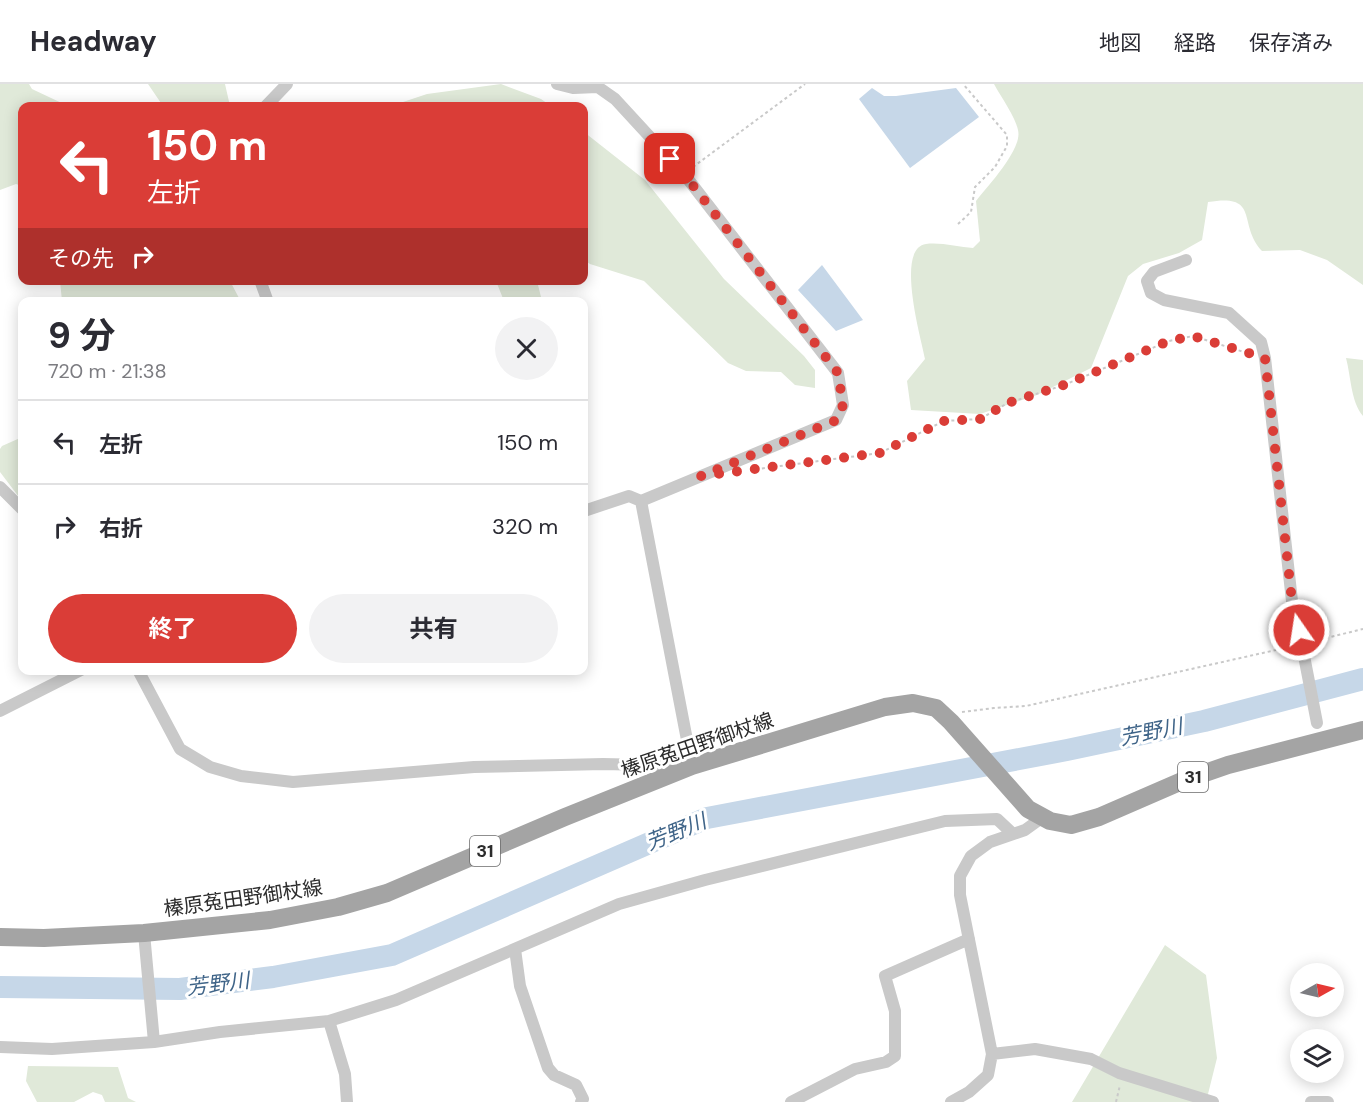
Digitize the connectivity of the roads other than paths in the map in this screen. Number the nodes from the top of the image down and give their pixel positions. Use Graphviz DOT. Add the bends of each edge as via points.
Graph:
graph roads {
  1 [pos="287,84"];
  2 [pos="557,84"];
  3 [pos="270,102"];
  4 [pos="1186,260"];
  5 [pos="0,487"];
  6 [pos="641,501"];
  7 [pos="18,505"];
  8 [pos="588,510"];
  9 [pos="1292,601"];
  10 [pos="1288,647"];
  11 [pos="71,675"];
  12 [pos="141,675"];
  13 [pos="0,711"];
  14 [pos="1363,730"];
  15 [pos="1320,732"];
  16 [pos="692,766"];
  17 [pos="1036,813"];
  18 [pos="1013,834"];
  19 [pos="0,937"];
  20 [pos="969,939"];
  21 [pos="144,940"];
  22 [pos="515,949"];
  23 [pos="329,1021"];
  24 [pos="154,1039"];
  25 [pos="0,1047"];
  26 [pos="992,1054"];
  27 [pos="347,1102"];
  28 [pos="581,1102"];
  29 [pos="790,1102"];
  30 [pos="951,1102"];
  31 [pos="1213,1102"];
  32 [pos="1311,1102"];
  33 [pos="1328,1102"];
  1 -- 3 [label="street"];
  2 -- 6 [label="street" via="598,87 615,99 684,174 838,373 843,405 837,420"];
  4 -- 9 [label="street" via="1154,272 1147,281 1151,293 1164,300 1229,313 1261,342"];
  5 -- 7 [label="street"];
  6 -- 8 [label="street" via="628,496"];
  6 -- 16 [label="street"];
  9 -- 10 [label="street"];
  9 -- 15 [label="street, bridge"];
  11 -- 13 [label="street"];
  12 -- 16 [label="street" via="180,749 210,767 242,776 293,782 474,767"];
  14 -- 15 [label="main road, 31"];
  15 -- 17 [label="main road, 31" via="1071,825 1050,821"];
  16 -- 17 [label="main road, 榛原菟田野御杖線 / 31" via="885,707 913,703 936,708 948,718"];
  16 -- 21 [label="main road, 榛原菟田野御杖線 / 31" via="387,893 338,908"];
  17 -- 18 [label="street" via="1025,830"];
  18 -- 20 [label="street" via="990,842 971,856 960,876"];
  18 -- 22 [label="street" via="996,819 945,821 619,904"];
  19 -- 21 [label="main road, 榛原菟田野御杖線 / 31"];
  20 -- 26 [label="street"];
  20 -- 29 [label="street" via="885,976 895,1011 895,1056 855,1069"];
  21 -- 24 [label="street"];
  22 -- 23 [label="street" via="396,1000"];
  22 -- 28 [label="street" via="520,986 548,1068 576,1085"];
  23 -- 24 [label="street"];
  23 -- 27 [label="street" via="345,1074"];
  24 -- 25 [label="street" via="52,1049"];
  26 -- 30 [label="street" via="988,1075"];
  26 -- 31 [label="street" via="1035,1049 1090,1059 1119,1073"];
  32 -- 33 [label="street"];
}
